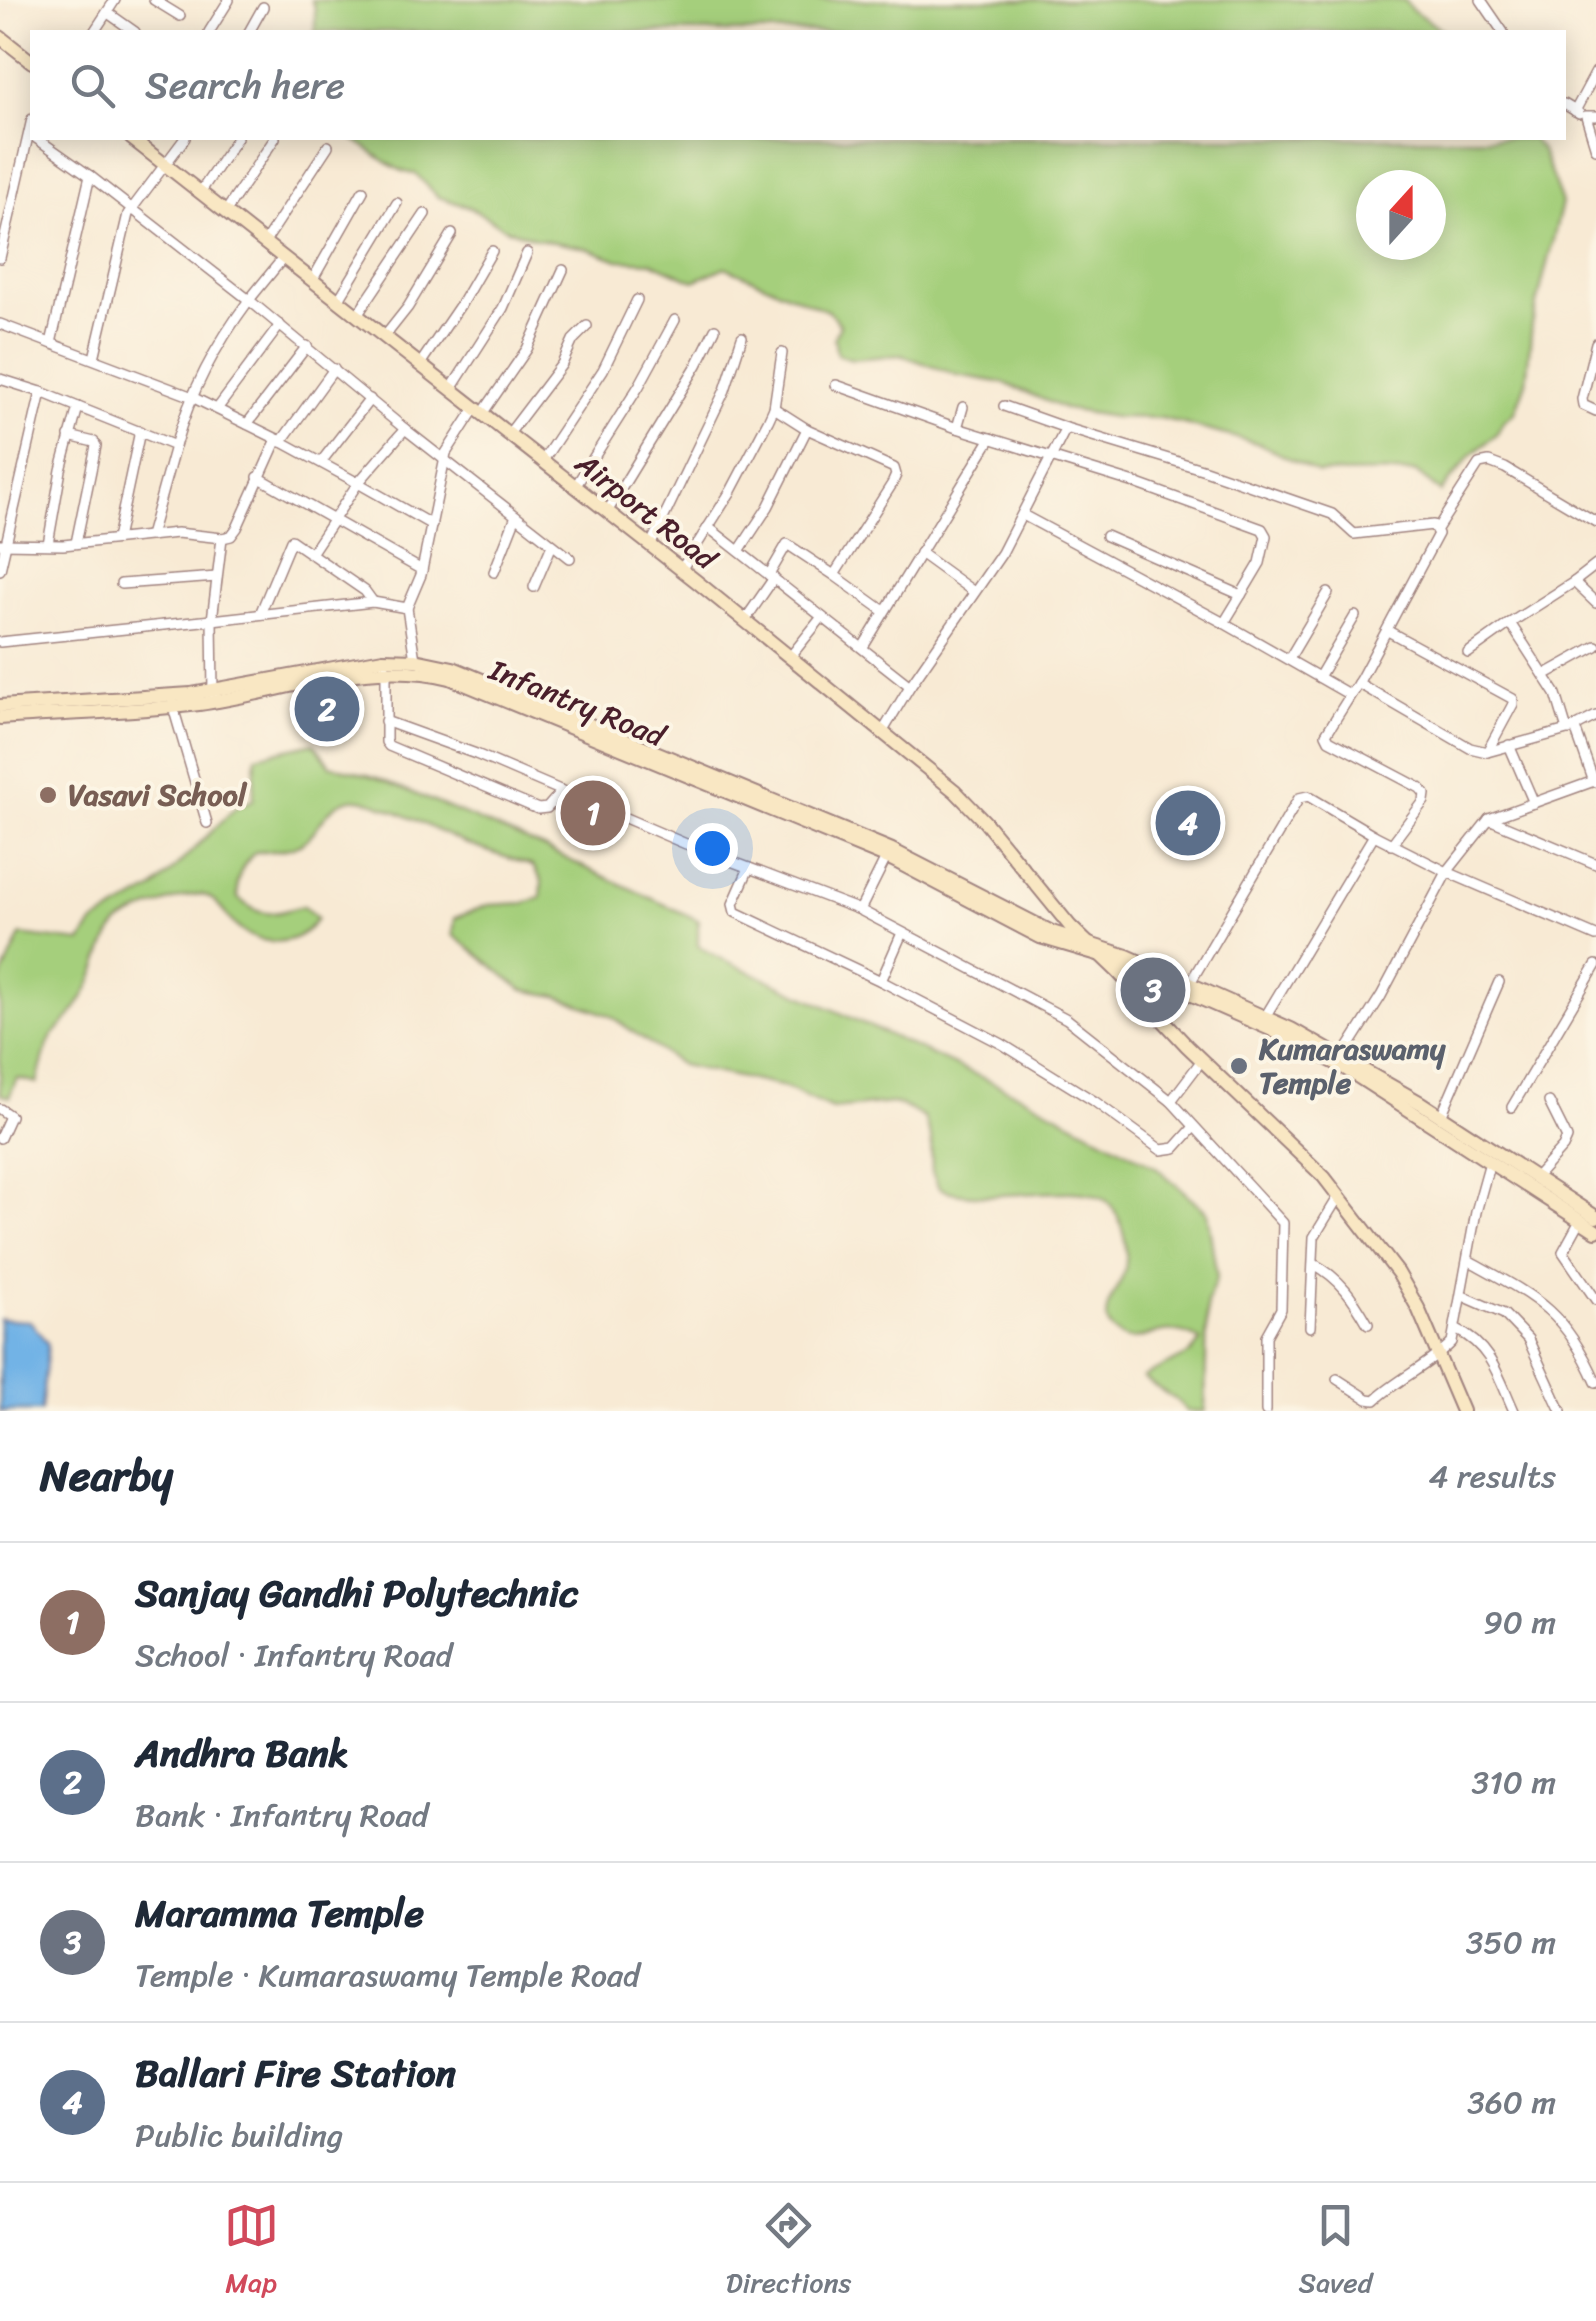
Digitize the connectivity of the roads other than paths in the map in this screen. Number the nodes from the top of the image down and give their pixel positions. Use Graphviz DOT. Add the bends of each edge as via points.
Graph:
graph roads {
  1 [pos="115,0"];
  2 [pos="154,0"];
  3 [pos="229,0"];
  4 [pos="1481,0"];
  5 [pos="263,7"];
  6 [pos="108,13"];
  7 [pos="180,16"];
  8 [pos="95,30"];
  9 [pos="132,30"];
  10 [pos="210,30"];
  11 [pos="251,30"];
  12 [pos="1503,30"];
  13 [pos="0,37"];
  14 [pos="30,60"];
  15 [pos="1596,72"];
  16 [pos="1566,105"];
  17 [pos="1575,111"];
  18 [pos="1591,116"];
  19 [pos="30,140"];
  20 [pos="40,140"];
  21 [pos="137,140"];
  22 [pos="184,140"];
  23 [pos="236,140"];
  24 [pos="274,140"];
  25 [pos="328,146"];
  26 [pos="1596,149"];
  27 [pos="166,165"];
  28 [pos="90,176"];
  29 [pos="363,190"];
  30 [pos="201,192"];
  31 [pos="397,203"];
  32 [pos="132,207"];
  33 [pos="226,211"];
  34 [pos="424,214"];
  35 [pos="452,234"];
  36 [pos="266,242"];
  37 [pos="492,251"];
  38 [pos="527,253"];
  39 [pos="284,257"];
  40 [pos="0,258"];
  41 [pos="563,270"];
  42 [pos="313,279"];
  43 [pos="339,299"];
  44 [pos="249,300"];
  45 [pos="637,300"];
  46 [pos="358,314"];
  47 [pos="676,320"];
  48 [pos="0,324"];
  49 [pos="280,326"];
  50 [pos="587,326"];
  51 [pos="715,329"];
  52 [pos="385,336"];
  53 [pos="742,337"];
  54 [pos="51,343"];
  55 [pos="307,346"];
  56 [pos="1595,350"];
  57 [pos="782,353"];
  58 [pos="94,358"];
  59 [pos="420,364"];
  60 [pos="334,369"];
  61 [pos="0,380"];
  62 [pos="836,385"];
  63 [pos="451,389"];
  64 [pos="41,392"];
  65 [pos="190,396"];
  66 [pos="370,399"];
  67 [pos="1004,406"];
  68 [pos="78,407"];
  69 [pos="963,407"];
  70 [pos="774,408"];
  71 [pos="217,410"];
  72 [pos="1596,410"];
  73 [pos="478,411"];
  74 [pos="247,424"];
  75 [pos="807,428"];
  76 [pos="957,428"];
  77 [pos="1066,428"];
  78 [pos="405,429"];
  79 [pos="140,431"];
  80 [pos="508,435"];
  81 [pos="68,436"];
  82 [pos="990,438"];
  83 [pos="279,440"];
  84 [pos="174,446"];
  85 [pos="446,458"];
  86 [pos="1051,458"];
  87 [pos="321,462"];
  88 [pos="542,462"];
  89 [pos="258,476"];
  90 [pos="358,483"];
  91 [pos="575,487"];
  92 [pos="607,512"];
  93 [pos="516,516"];
  94 [pos="1023,516"];
  95 [pos="334,517"];
  96 [pos="1596,522"];
  97 [pos="432,525"];
  98 [pos="708,527"];
  99 [pos="1437,530"];
  100 [pos="150,536"];
  101 [pos="1106,536"];
  102 [pos="222,538"];
  103 [pos="117,539"];
  104 [pos="76,543"];
  105 [pos="3,544"];
  106 [pos="48,544"];
  107 [pos="552,545"];
  108 [pos="650,546"];
  109 [pos="739,551"];
  110 [pos="312,552"];
  111 [pos="920,552"];
  112 [pos="570,558"];
  113 [pos="1596,564"];
  114 [pos="0,570"];
  115 [pos="422,570"];
  116 [pos="681,570"];
  117 [pos="494,572"];
  118 [pos="834,575"];
  119 [pos="772,576"];
  120 [pos="217,577"];
  121 [pos="1574,582"];
  122 [pos="121,584"];
  123 [pos="534,588"];
  124 [pos="974,592"];
  125 [pos="1241,594"];
  126 [pos="1328,594"];
  127 [pos="373,602"];
  128 [pos="1596,604"];
  129 [pos="406,608"];
  130 [pos="884,611"];
  131 [pos="260,614"];
  132 [pos="1355,616"];
  133 [pos="822,617"];
  134 [pos="212,620"];
  135 [pos="745,620"];
  136 [pos="1224,623"];
  137 [pos="1510,623"];
  138 [pos="1388,630"];
  139 [pos="0,642"];
  140 [pos="1596,646"];
  141 [pos="863,647"];
  142 [pos="1468,653"];
  143 [pos="790,657"];
  144 [pos="1288,659"];
  145 [pos="415,660"];
  146 [pos="384,665"];
  147 [pos="1544,675"];
  148 [pos="1319,677"];
  149 [pos="1358,683"];
  150 [pos="910,686"];
  151 [pos="1350,695"];
  152 [pos="213,696"];
  153 [pos="0,706"];
  154 [pos="173,706"];
  155 [pos="1596,716"];
  156 [pos="0,718"];
  157 [pos="385,720"];
  158 [pos="1571,729"];
  159 [pos="883,731"];
  160 [pos="1510,745"];
  161 [pos="1487,752"];
  162 [pos="1595,783"];
  163 [pos="561,792"];
  164 [pos="1534,802"];
  165 [pos="1489,819"];
  166 [pos="208,823"];
  167 [pos="1374,835"];
  168 [pos="1391,844"];
  169 [pos="886,858"];
  170 [pos="1596,864"];
  171 [pos="749,868"];
  172 [pos="1447,872"];
  173 [pos="860,910"];
  174 [pos="902,932"];
  175 [pos="1596,936"];
  176 [pos="1094,948"];
  177 [pos="1596,965"];
  178 [pos="880,981"];
  179 [pos="1499,982"];
  180 [pos="1190,983"];
  181 [pos="1265,1016"];
  182 [pos="1343,1056"];
  183 [pos="1202,1060"];
  184 [pos="1171,1100"];
  185 [pos="1549,1102"];
  186 [pos="1512,1107"];
  187 [pos="0,1109"];
  188 [pos="1441,1116"];
  189 [pos="1193,1128"];
  190 [pos="0,1138"];
  191 [pos="1490,1162"];
  192 [pos="1535,1178"];
  193 [pos="1339,1196"];
  194 [pos="1596,1217"];
  195 [pos="1580,1221"];
  196 [pos="1596,1231"];
  197 [pos="1468,1260"];
  198 [pos="1314,1264"];
  199 [pos="1462,1296"];
  200 [pos="1596,1300"];
  201 [pos="1368,1324"];
  202 [pos="1310,1327"];
  203 [pos="1457,1330"];
  204 [pos="1439,1355"];
  205 [pos="1337,1378"];
  206 [pos="1596,1382"];
  207 [pos="1266,1411"];
  208 [pos="1462,1411"];
  209 [pos="1514,1411"];
  210 [pos="1561,1411"];
  1 -- 6 [label="street"];
  2 -- 7 [label="street"];
  3 -- 10 [label="street"];
  4 -- 12 [label="street"];
  5 -- 11 [label="street"];
  6 -- 8 [label="street"];
  6 -- 9 [label="street"];
  13 -- 14 [label="street"];
  15 -- 17 [label="street"];
  16 -- 17 [label="street"];
  17 -- 18 [label="street"];
  18 -- 26 [label="street"];
  19 -- 40 [label="street"];
  20 -- 28 [label="street"];
  21 -- 27 [label="street, Airport Road"];
  22 -- 27 [label="street"];
  23 -- 30 [label="street"];
  24 -- 33 [label="street"];
  25 -- 36 [label="street"];
  27 -- 30 [label="street, Airport Road"];
  27 -- 32 [label="street"];
  28 -- 32 [label="street"];
  28 -- 54 [label="street"];
  29 -- 42 [label="street"];
  30 -- 33 [label="street, Airport Road"];
  31 -- 43 [label="street"];
  32 -- 44 [label="street"];
  32 -- 58 [label="street"];
  33 -- 36 [label="street, Airport Road"];
  34 -- 46 [label="street"];
  35 -- 52 [label="street"];
  36 -- 39 [label="street, Airport Road"];
  37 -- 59 [label="street"];
  38 -- 63 [label="street" via="502,308"];
  39 -- 42 [label="street, Airport Road"];
  39 -- 44 [label="street"];
  41 -- 73 [label="street" via="526,350"];
  42 -- 43 [label="street, Airport Road"];
  43 -- 46 [label="street, Airport Road"];
  44 -- 49 [label="street"];
  44 -- 65 [label="street"];
  45 -- 88 [label="street" via="603,370"];
  46 -- 52 [label="street, Airport Road"];
  47 -- 91 [label="street"];
  48 -- 54 [label="street"];
  49 -- 55 [label="street"];
  49 -- 71 [label="street"];
  50 -- 80 [label="street"];
  51 -- 92 [label="street"];
  52 -- 59 [label="street, Airport Road"];
  53 -- 108 [label="street" via="725,390"];
  54 -- 58 [label="street"];
  55 -- 60 [label="street"];
  55 -- 74 [label="street"];
  56 -- 72 [label="street" via="1582,399"];
  57 -- 70 [label="street"];
  58 -- 65 [label="street"];
  59 -- 63 [label="street, Airport Road"];
  60 -- 66 [label="street"];
  60 -- 83 [label="street"];
  61 -- 64 [label="street"];
  62 -- 76 [label="street"];
  63 -- 73 [label="street, Airport Road"];
  64 -- 68 [label="street"];
  64 -- 105 [label="street"];
  65 -- 71 [label="street"];
  65 -- 84 [label="street"];
  66 -- 78 [label="street"];
  66 -- 87 [label="street"];
  67 -- 77 [label="street"];
  68 -- 79 [label="street"];
  68 -- 81 [label="street"];
  69 -- 76 [label="street"];
  70 -- 75 [label="street"];
  70 -- 98 [label="street"];
  71 -- 74 [label="street"];
  73 -- 80 [label="street, Airport Road"];
  73 -- 85 [label="street"];
  74 -- 83 [label="street"];
  75 -- 109 [label="street"];
  75 -- 118 [label="street" via="894,468 896,475"];
  76 -- 82 [label="street"];
  77 -- 86 [label="street"];
  77 -- 99 [label="street" via="1332,514 1354,534 1428,524"];
  78 -- 85 [label="street"];
  78 -- 90 [label="street"];
  79 -- 84 [label="street"];
  79 -- 103 [label="street"];
  80 -- 88 [label="street, Airport Road"];
  81 -- 104 [label="street" via="96,446"];
  81 -- 106 [label="street"];
  82 -- 86 [label="street"];
  82 -- 111 [label="street"];
  83 -- 87 [label="street"];
  83 -- 89 [label="street"];
  84 -- 100 [label="street"];
  85 -- 93 [label="street"];
  85 -- 97 [label="street"];
  86 -- 94 [label="street"];
  86 -- 125 [label="street" via="1262,529 1260,563"];
  87 -- 90 [label="street"];
  88 -- 91 [label="street, Airport Road"];
  89 -- 95 [label="street"];
  89 -- 102 [label="street" via="234,532"];
  90 -- 95 [label="street"];
  90 -- 97 [label="street"];
  91 -- 92 [label="street, Airport Road"];
  92 -- 108 [label="street, Airport Road"];
  93 -- 107 [label="street"];
  93 -- 117 [label="street"];
  94 -- 124 [label="street"];
  94 -- 136 [label="street"];
  95 -- 110 [label="street"];
  95 -- 115 [label="street"];
  96 -- 99 [label="street" via="1489,462 1479,464"];
  97 -- 115 [label="street"];
  98 -- 109 [label="street"];
  98 -- 116 [label="street"];
  99 -- 138 [label="street"];
  100 -- 102 [label="street"];
  100 -- 103 [label="street"];
  101 -- 125 [label="street"];
  102 -- 120 [label="street"];
  103 -- 104 [label="street"];
  104 -- 106 [label="street"];
  105 -- 106 [label="street"];
  105 -- 114 [label="street"];
  107 -- 112 [label="street"];
  107 -- 123 [label="street"];
  108 -- 116 [label="street, Airport Road"];
  109 -- 119 [label="street"];
  110 -- 127 [label="street"];
  110 -- 131 [label="street" via="288,542"];
  111 -- 124 [label="street"];
  111 -- 130 [label="street"];
  113 -- 121 [label="street"];
  115 -- 129 [label="street"];
  116 -- 135 [label="street, Airport Road"];
  118 -- 119 [label="street" via="787,544"];
  118 -- 130 [label="street"];
  119 -- 133 [label="street"];
  119 -- 135 [label="street"];
  120 -- 122 [label="street"];
  120 -- 134 [label="street"];
  121 -- 128 [label="street"];
  121 -- 137 [label="street"];
  124 -- 150 [label="street"];
  125 -- 136 [label="street"];
  126 -- 144 [label="street"];
  127 -- 129 [label="street"];
  127 -- 131 [label="street"];
  129 -- 145 [label="street"];
  130 -- 141 [label="street"];
  131 -- 134 [label="street"];
  132 -- 148 [label="street"];
  133 -- 141 [label="street"];
  133 -- 143 [label="street"];
  134 -- 139 [label="street"];
  134 -- 152 [label="street"];
  135 -- 143 [label="street, Airport Road"];
  136 -- 144 [label="street"];
  137 -- 142 [label="street"];
  137 -- 147 [label="street"];
  138 -- 149 [label="street"];
  138 -- 161 [label="street" via="1513,699"];
  140 -- 147 [label="street"];
  141 -- 150 [label="street"];
  143 -- 159 [label="street, Airport Road"];
  144 -- 148 [label="street"];
  145 -- 146 [label="street, Infantry Road"];
  145 -- 176 [label="street, Infantry Road" via="493,683 770,798"];
  146 -- 152 [label="street, Infantry Road"];
  146 -- 157 [label="street"];
  146 -- 169 [label="street, Infantry Road" via="459,681"];
  147 -- 158 [label="street"];
  148 -- 151 [label="street"];
  149 -- 151 [label="street"];
  149 -- 161 [label="street"];
  150 -- 159 [label="street"];
  151 -- 168 [label="street" via="1327,728 1329,740 1425,794"];
  152 -- 153 [label="street, Infantry Road"];
  152 -- 154 [label="street, Infantry Road"];
  154 -- 156 [label="street, Infantry Road"];
  154 -- 166 [label="street"];
  155 -- 158 [label="street"];
  157 -- 163 [label="street"];
  157 -- 163 [label="street" via="386,742 394,749 538,809 548,808"];
  158 -- 160 [label="street"];
  158 -- 162 [label="street"];
  159 -- 176 [label="street, Airport Road" via="975,811"];
  160 -- 161 [label="street"];
  160 -- 164 [label="street"];
  162 -- 164 [label="street"];
  163 -- 171 [label="street"];
  164 -- 165 [label="street"];
  165 -- 170 [label="street"];
  165 -- 172 [label="street"];
  167 -- 168 [label="street"];
  167 -- 180 [label="street" via="1308,796 1299,798"];
  167 -- 181 [label="street"];
  168 -- 172 [label="street"];
  169 -- 173 [label="street"];
  169 -- 176 [label="street, Infantry Road" via="1040,937"];
  171 -- 173 [label="street"];
  171 -- 178 [label="street" via="733,904 736,912"];
  172 -- 175 [label="street"];
  172 -- 182 [label="street"];
  173 -- 174 [label="street"];
  174 -- 178 [label="street"];
  174 -- 184 [label="street" via="1067,1019"];
  176 -- 180 [label="street"];
  176 -- 183 [label="street, Airport Road"];
  176 -- 191 [label="street" via="1343,1067"];
  177 -- 186 [label="street"];
  178 -- 189 [label="street" via="1002,1044 1161,1150 1175,1148"];
  179 -- 188 [label="street"];
  180 -- 181 [label="street"];
  181 -- 182 [label="street"];
  182 -- 188 [label="street"];
  183 -- 184 [label="street"];
  183 -- 193 [label="street, Airport Road"];
  184 -- 189 [label="street"];
  185 -- 192 [label="street" via="1567,1138"];
  187 -- 190 [label="street" via="10,1116"];
  188 -- 192 [label="street"];
  189 -- 207 [label="street" via="1282,1223 1282,1309 1266,1336"];
  191 -- 195 [label="street"];
  191 -- 197 [label="street"];
  192 -- 194 [label="street"];
  193 -- 198 [label="street" via="1314,1238"];
  193 -- 204 [label="street, Airport Road" via="1398,1273"];
  195 -- 196 [label="street"];
  195 -- 200 [label="street" via="1563,1252"];
  197 -- 199 [label="street"];
  197 -- 206 [label="street" via="1561,1319"];
  198 -- 201 [label="street" via="1347,1289"];
  198 -- 202 [label="street"];
  199 -- 203 [label="street"];
  199 -- 210 [label="street" via="1504,1314 1528,1339"];
  203 -- 204 [label="street"];
  203 -- 209 [label="street" via="1490,1355"];
  204 -- 205 [label="street" via="1375,1400"];
  204 -- 208 [label="street, Airport Road"];
}
